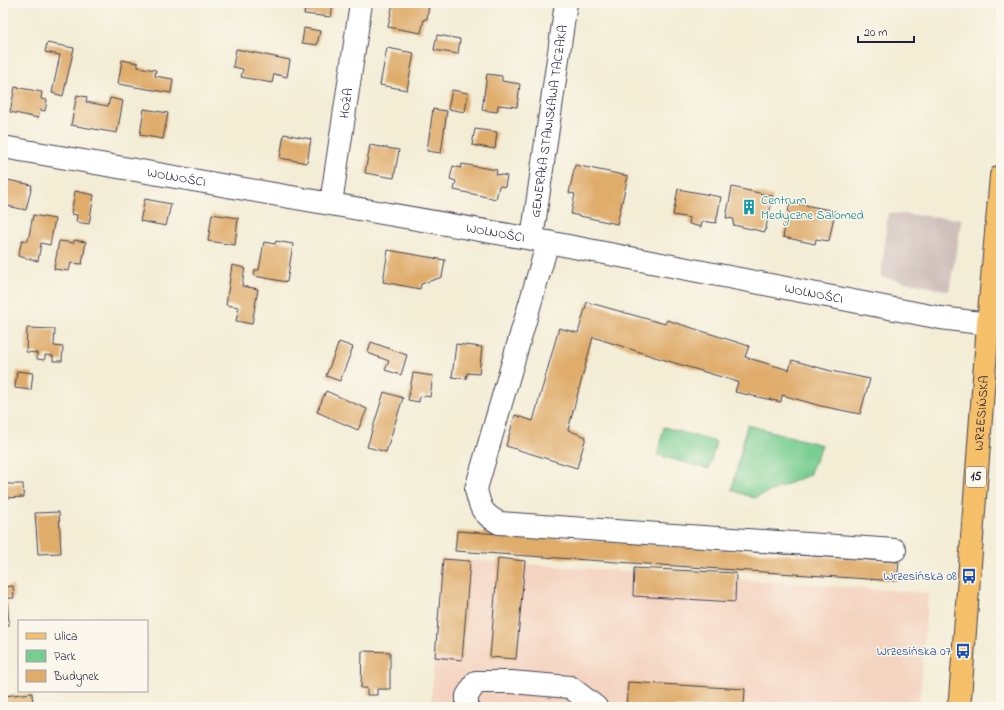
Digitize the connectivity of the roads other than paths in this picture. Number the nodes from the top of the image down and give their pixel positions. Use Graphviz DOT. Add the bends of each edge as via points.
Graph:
graph roads {
  1 [pos="362,3"];
  2 [pos="566,3"];
  3 [pos="3,147"];
  4 [pos="1001,176"];
  5 [pos="331,204"];
  6 [pos="540,240"];
  7 [pos="994,324"];
  8 [pos="895,550"];
  9 [pos="960,704"];
  10 [pos="467,707"];
  11 [pos="596,707"];
  1 -- 5 [label="street, HOŻA"];
  2 -- 6 [label="street, GENERAŁA STANISŁAWA TACZAKA"];
  3 -- 5 [label="street, WOLNOŚCI"];
  4 -- 7 [label="main road, WRZESIŃSKA / 15"];
  5 -- 6 [label="street, WOLNOŚCI"];
  6 -- 7 [label="street, WOLNOŚCI" via="941,318"];
  6 -- 8 [label="street, GENERAŁA STANISŁAWA TACZAKA" via="476,488 480,507 488,517 499,523"];
  7 -- 9 [label="main road, WRZESIŃSKA / 15"];
  10 -- 11 [label="street" via="467,696 476,682 570,687"];
}
